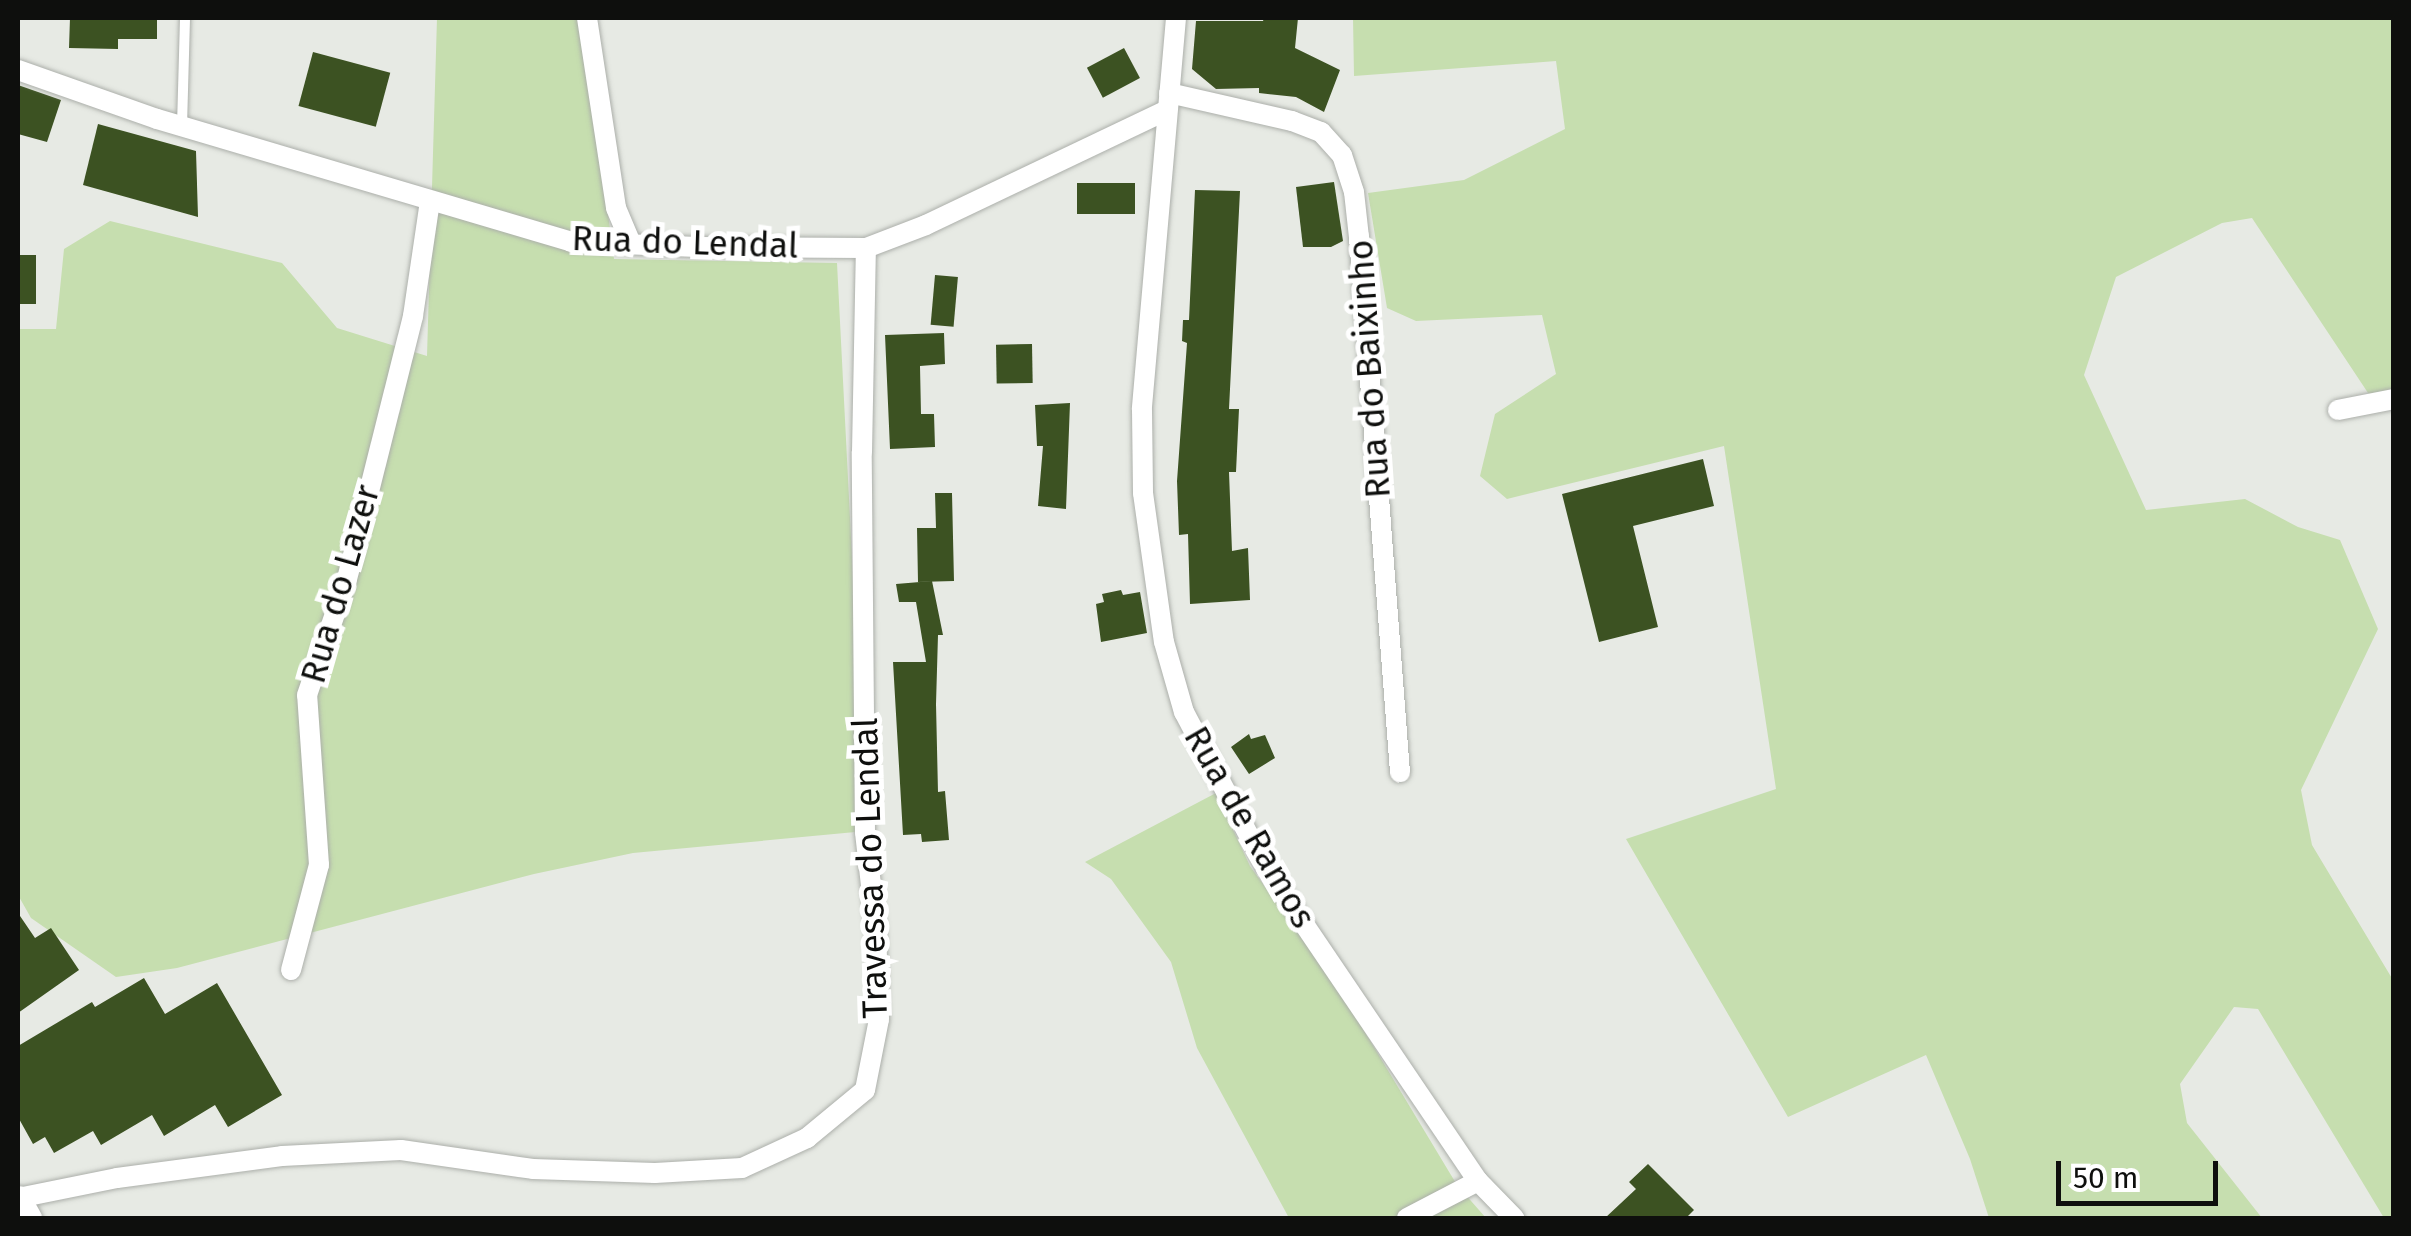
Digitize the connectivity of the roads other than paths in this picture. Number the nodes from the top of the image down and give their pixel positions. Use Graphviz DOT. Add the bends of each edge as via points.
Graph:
graph roads {
  1 [pos="185,18"];
  2 [pos="587,18"];
  3 [pos="1176,18"];
  4 [pos="18,70"];
  5 [pos="1168,102"];
  6 [pos="182,127"];
  7 [pos="430,201"];
  8 [pos="631,244"];
  9 [pos="866,248"];
  10 [pos="2394,400"];
  11 [pos="2338,410"];
  12 [pos="1400,772"];
  13 [pos="291,970"];
  14 [pos="1478,1181"];
  15 [pos="18,1198"];
  16 [pos="29,1218"];
  17 [pos="1407,1218"];
  18 [pos="1514,1218"];
  1 -- 6 [label="lane"];
  2 -- 8 [label="street" via="616,208"];
  3 -- 5 [label="street, Rua de Ramos"];
  4 -- 6 [label="street, Rua do Lendal"];
  5 -- 9 [label="street, Rua do Lendal" via="926,225"];
  5 -- 12 [label="street, Rua do Baixinho" via="1292,121 1321,132 1342,155 1359,236"];
  5 -- 14 [label="street, Rua de Ramos" via="1146,340 1142,493 1160,624 1184,712 1266,868"];
  6 -- 7 [label="street, Rua do Lendal"];
  7 -- 8 [label="street, Rua do Lendal" via="571,242"];
  7 -- 13 [label="street, Rua do Lazer" via="413,316 347,579 307,696 319,865"];
  8 -- 9 [label="street, Rua do Lendal"];
  9 -- 15 [label="street, Travessa do Lendal" via="865,832 879,1018 865,1090 807,1138 742,1168 533,1169 402,1150 282,1156"];
  10 -- 11 [label="street"];
  14 -- 17 [label="street"];
  14 -- 18 [label="street, Rua de Ramos"];
  15 -- 16 [label="street"];
}
